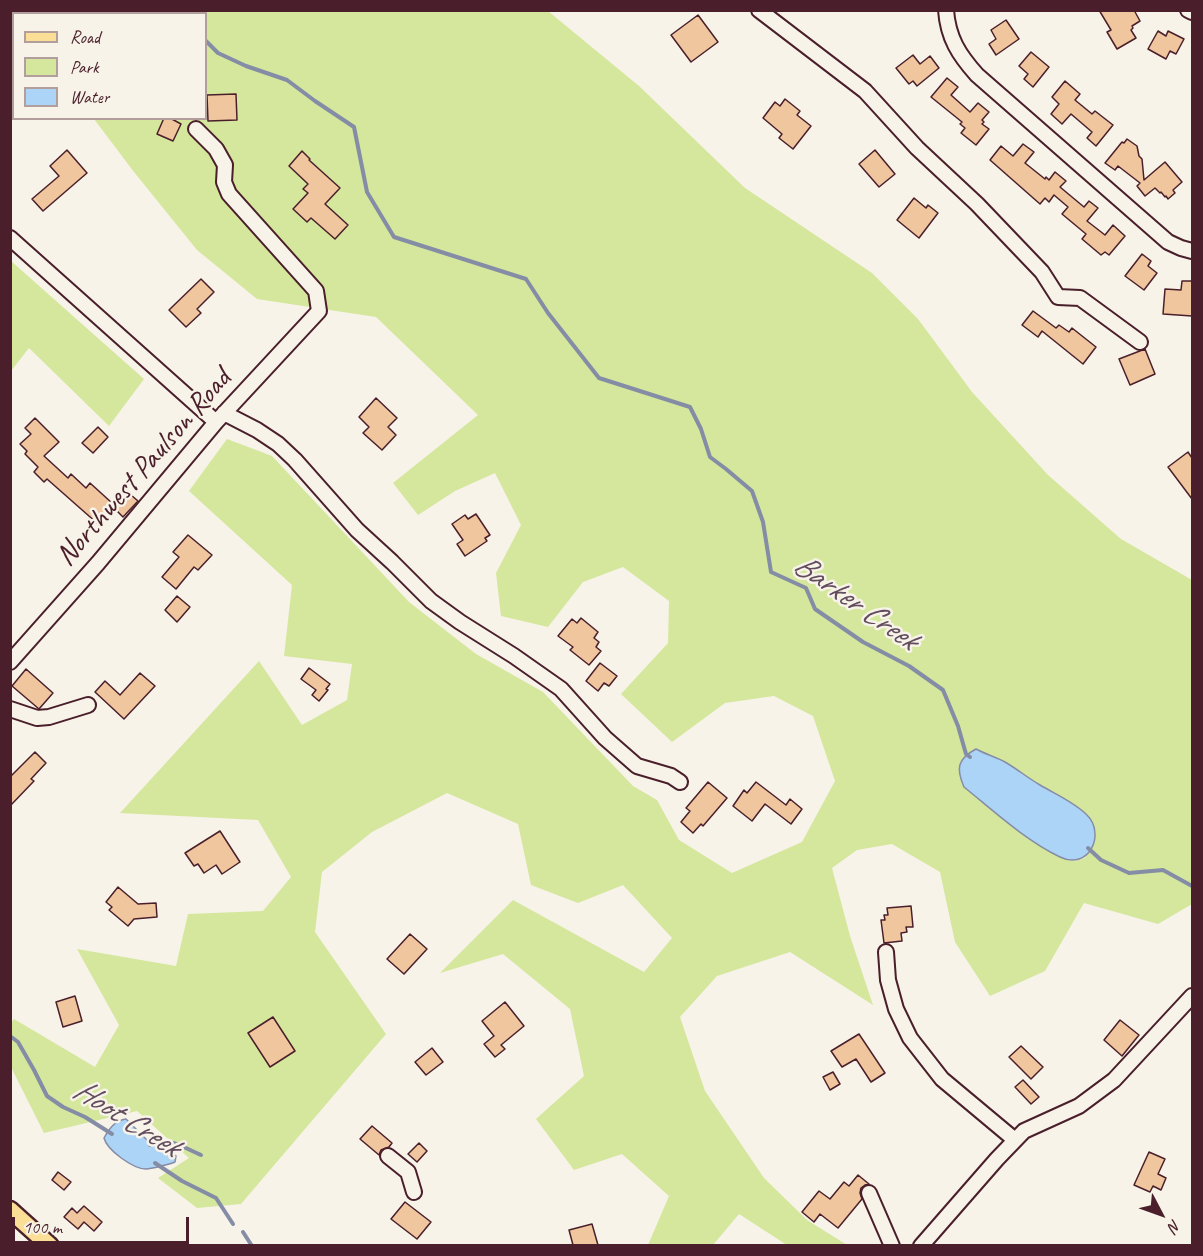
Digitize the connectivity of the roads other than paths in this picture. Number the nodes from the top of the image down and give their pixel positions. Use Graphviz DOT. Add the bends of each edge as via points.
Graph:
graph roads {
  1 [pos="759,10"];
  2 [pos="946,10"];
  3 [pos="1188,10"];
  4 [pos="1192,12"];
  5 [pos="196,129"];
  6 [pos="10,238"];
  7 [pos="1192,251"];
  8 [pos="1140,342"];
  9 [pos="220,418"];
  10 [pos="10,662"];
  11 [pos="88,705"];
  12 [pos="10,709"];
  13 [pos="680,782"];
  14 [pos="886,952"];
  15 [pos="1192,996"];
  16 [pos="1015,1140"];
  17 [pos="388,1156"];
  18 [pos="414,1192"];
  19 [pos="869,1193"];
  20 [pos="10,1210"];
  21 [pos="50,1245"];
  22 [pos="892,1245"];
  23 [pos="921,1245"];
  1 -- 8 [label="street" via="865,91 1042,272 1058,297 1080,298"];
  2 -- 7 [label="street" via="955,46 977,75 1168,242"];
  3 -- 4 [label="street"];
  5 -- 9 [label="street, Northwest Paulson Road" via="216,149 225,165 224,182 229,194 316,291 319,311"];
  6 -- 9 [label="street"];
  9 -- 10 [label="street, Northwest Paulson Road"];
  9 -- 13 [label="street" via="257,430 278,444 357,530 430,601 561,689 605,738 637,766"];
  11 -- 12 [label="street" via="36,718"];
  14 -- 16 [label="street" via="896,1009 910,1038 942,1079"];
  15 -- 16 [label="street" via="1114,1080 1079,1106 1024,1131"];
  16 -- 23 [label="street"];
  17 -- 18 [label="street" via="408,1172"];
  19 -- 22 [label="street"];
  20 -- 21 [label="main road"];
}
